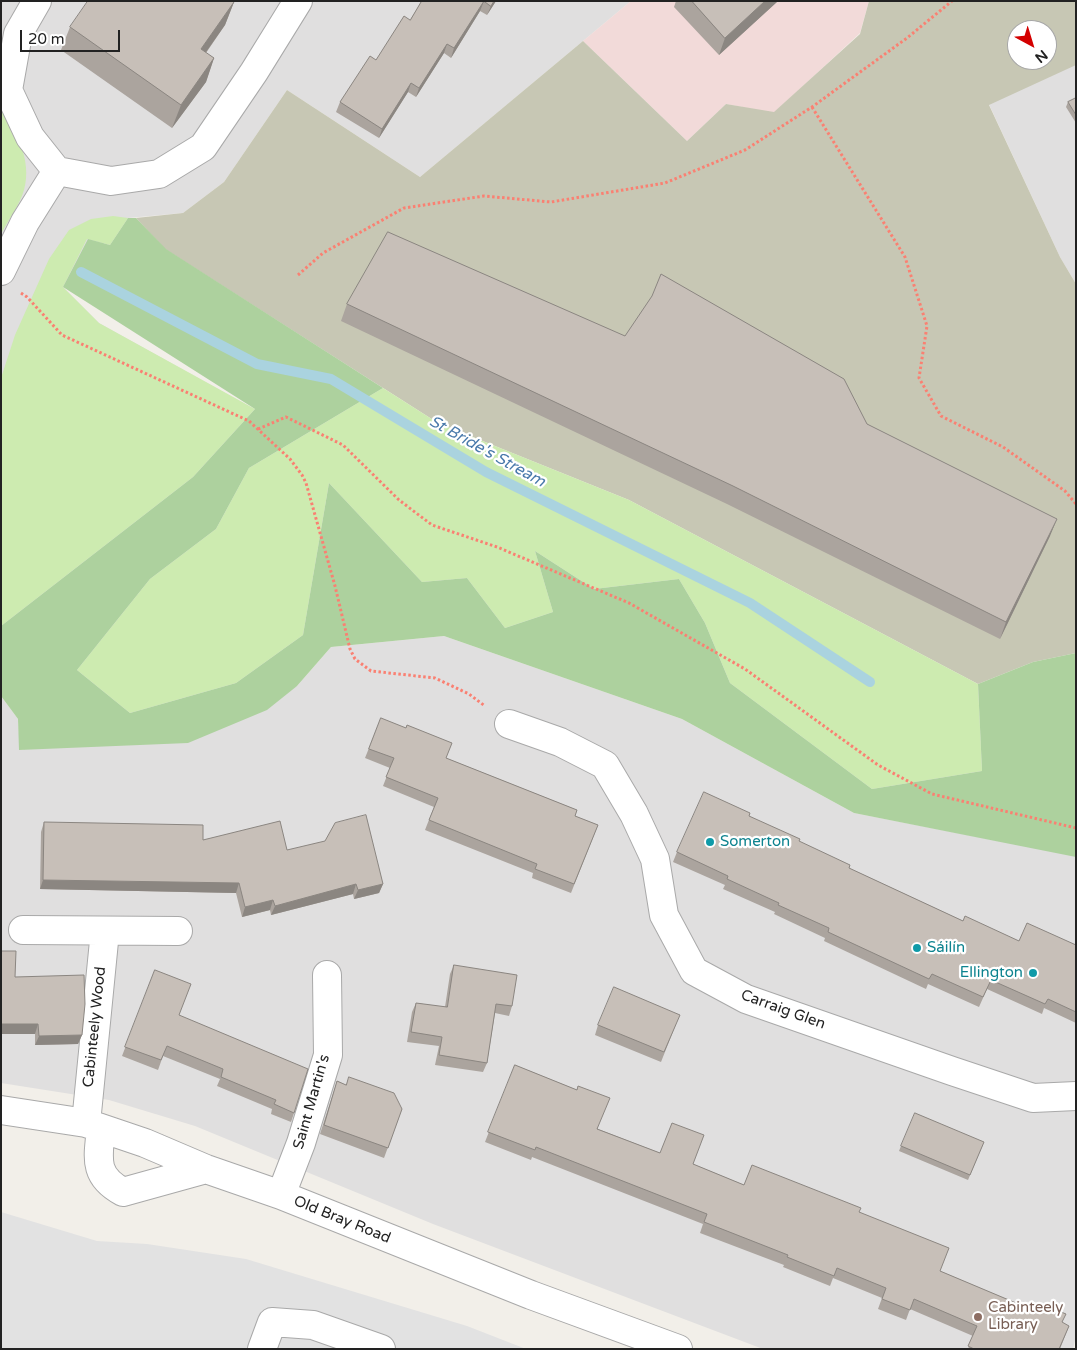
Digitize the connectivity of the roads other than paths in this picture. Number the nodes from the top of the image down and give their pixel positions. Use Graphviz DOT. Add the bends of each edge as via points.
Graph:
graph roads {
  1 [pos="38,1"];
  2 [pos="298,1"];
  3 [pos="57,171"];
  4 [pos="8,280"];
  5 [pos="510,724"];
  6 [pos="23,930"];
  7 [pos="178,930"];
  8 [pos="105,931"];
  9 [pos="327,975"];
  10 [pos="1076,1096"];
  11 [pos="1,1110"];
  12 [pos="93,1126"];
  13 [pos="206,1169"];
  14 [pos="281,1195"];
  15 [pos="262,1349"];
  16 [pos="381,1349"];
  17 [pos="678,1349"];
  1 -- 3 [label="street" via="18,34 8,90 30,137"];
  2 -- 3 [label="street" via="202,147 159,174 111,181"];
  3 -- 4 [label="street" via="25,222"];
  5 -- 10 [label="street, Carraig Glen" via="560,742 605,764 655,859 664,915 694,971 746,999 1033,1098"];
  6 -- 8 [label="street"];
  7 -- 8 [label="street"];
  8 -- 12 [label="street, Cabinteely Wood"];
  9 -- 14 [label="street, Saint Martin's" via="328,1056"];
  11 -- 12 [label="street, Old Bray Road"];
  12 -- 13 [label="street, Old Bray Road" via="145,1143"];
  12 -- 13 [label="street, Cabinteely Wood" via="102,1173 110,1185 123,1192"];
  13 -- 14 [label="street, Old Bray Road"];
  14 -- 17 [label="street, Old Bray Road" via="531,1295"];
  15 -- 16 [label="street" via="272,1322 313,1325"];
}
